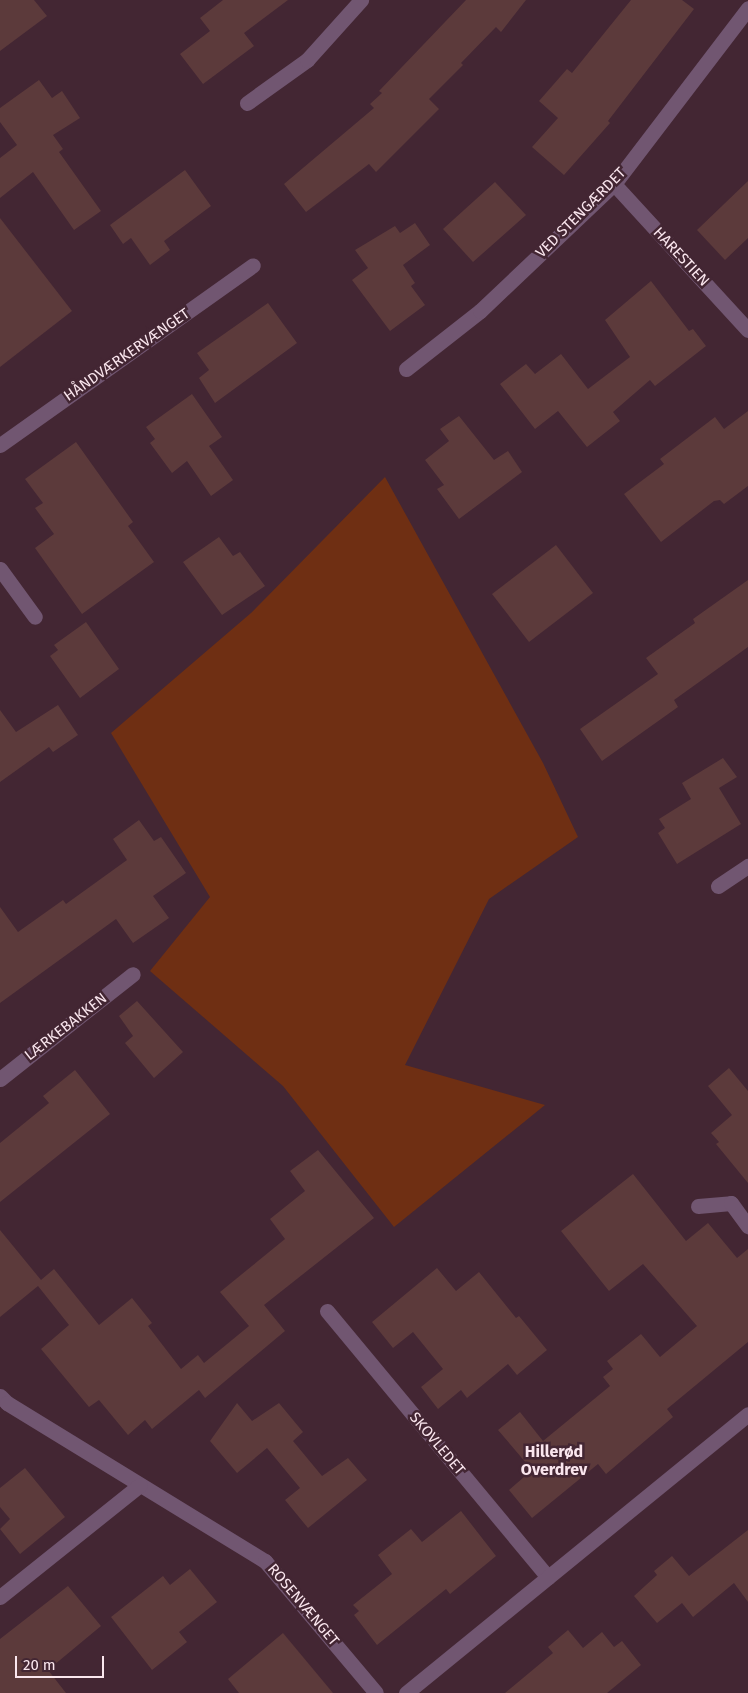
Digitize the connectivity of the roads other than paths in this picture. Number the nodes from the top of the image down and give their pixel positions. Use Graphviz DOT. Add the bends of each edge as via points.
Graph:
graph roads {
  1 [pos="361,0"];
  2 [pos="748,8"];
  3 [pos="247,103"];
  4 [pos="614,184"];
  5 [pos="253,265"];
  6 [pos="748,330"];
  7 [pos="406,369"];
  8 [pos="0,445"];
  9 [pos="0,569"];
  10 [pos="35,617"];
  11 [pos="748,866"];
  12 [pos="718,886"];
  13 [pos="133,974"];
  14 [pos="0,1079"];
  15 [pos="698,1206"];
  16 [pos="748,1226"];
  17 [pos="327,1311"];
  18 [pos="0,1396"];
  19 [pos="748,1414"];
  20 [pos="140,1484"];
  21 [pos="548,1577"];
  22 [pos="0,1597"];
  23 [pos="376,1693"];
  24 [pos="406,1693"];
  1 -- 3 [label="street" via="307,60"];
  2 -- 4 [label="street, VED STENGÆRDET"];
  4 -- 6 [label="street, HARESTIEN"];
  4 -- 7 [label="street, VED STENGÆRDET" via="480,311"];
  5 -- 8 [label="street, HÅNDVÆRKERVÆNGET"];
  9 -- 10 [label="street"];
  11 -- 12 [label="street"];
  13 -- 14 [label="street, LÆRKEBAKKEN"];
  15 -- 16 [label="street" via="731,1203"];
  17 -- 21 [label="street, SKOVLEDET"];
  18 -- 20 [label="street, ROSENVÆNGET" via="6,1403"];
  19 -- 21 [label="street"];
  20 -- 22 [label="street"];
  20 -- 23 [label="street, ROSENVÆNGET" via="265,1561"];
  21 -- 24 [label="street"];
}
